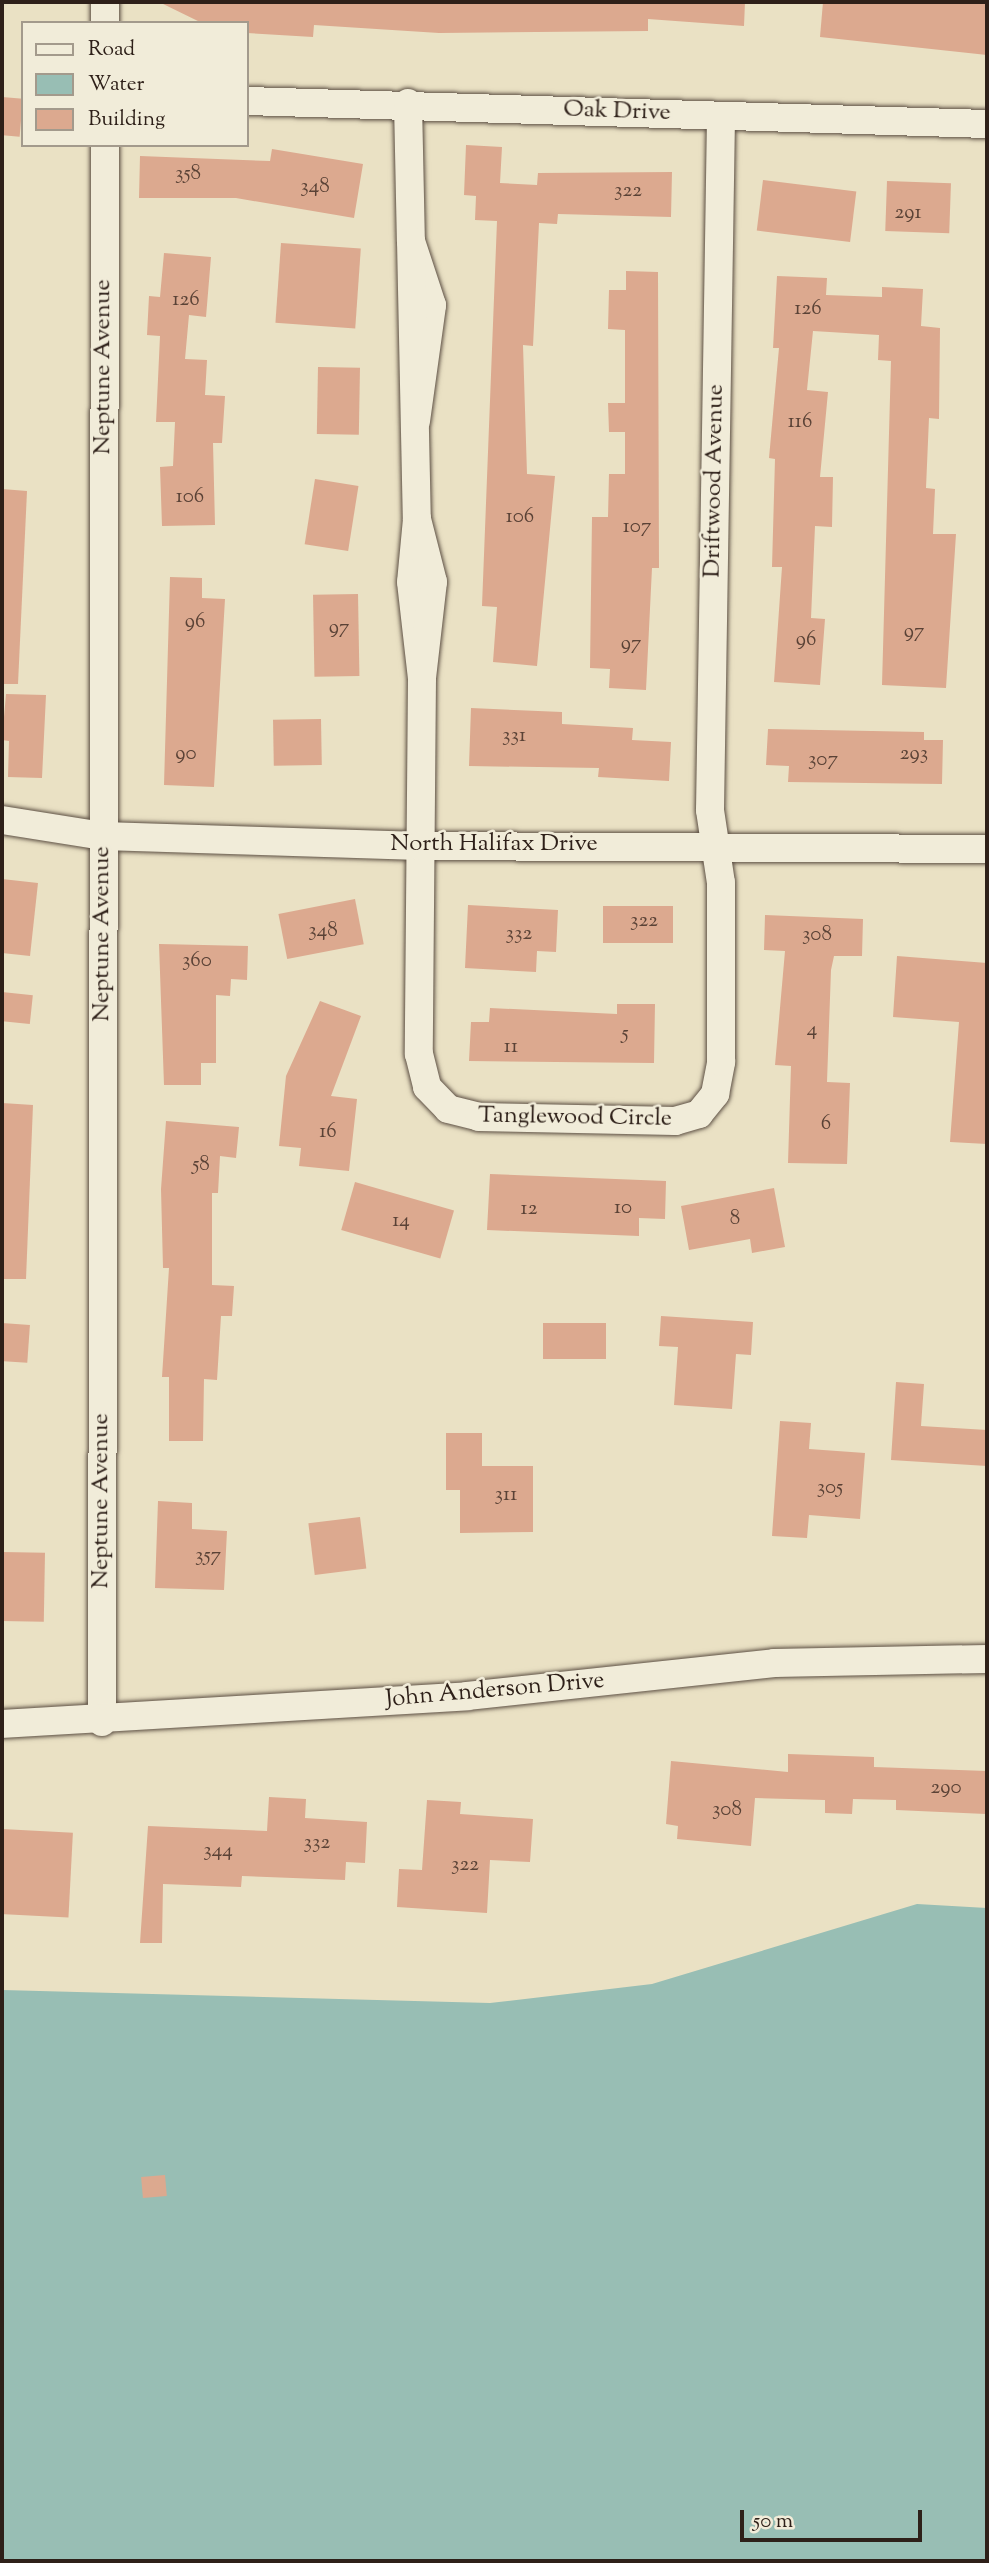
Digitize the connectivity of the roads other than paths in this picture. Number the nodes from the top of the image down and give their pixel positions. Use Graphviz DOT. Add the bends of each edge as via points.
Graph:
graph roads {
  1 [pos="105,2"];
  2 [pos="105,21"];
  3 [pos="248,101"];
  4 [pos="408,103"];
  5 [pos="721,116"];
  6 [pos="987,124"];
  7 [pos="105,147"];
  8 [pos="2,820"];
  9 [pos="103,836"];
  10 [pos="716,845"];
  11 [pos="420,846"];
  12 [pos="987,849"];
  13 [pos="987,1659"];
  14 [pos="102,1723"];
  15 [pos="2,1724"];
  1 -- 2 [label="street"];
  3 -- 4 [label="street, Oak Drive"];
  4 -- 5 [label="street, Oak Drive"];
  4 -- 11 [label="street, Tanglewood Circle" via="411,241 432,305 416,421 417,519 411,582 422,678"];
  5 -- 6 [label="street, Oak Drive"];
  5 -- 10 [label="street, Driftwood Avenue" via="710,810"];
  7 -- 9 [label="street, Neptune Avenue"];
  8 -- 9 [label="street, North Halifax Drive"];
  9 -- 11 [label="street, North Halifax Drive"];
  9 -- 14 [label="street, Neptune Avenue"];
  10 -- 11 [label="street, North Halifax Drive"];
  10 -- 11 [label="street, Tanglewood Circle" via="720,1079 708,1107 675,1121 479,1117 436,1100 419,1055"];
  10 -- 12 [label="street, North Halifax Drive"];
  13 -- 14 [label="street, John Anderson Drive" via="774,1662 467,1696"];
  14 -- 15 [label="street, John Anderson Drive"];
}
